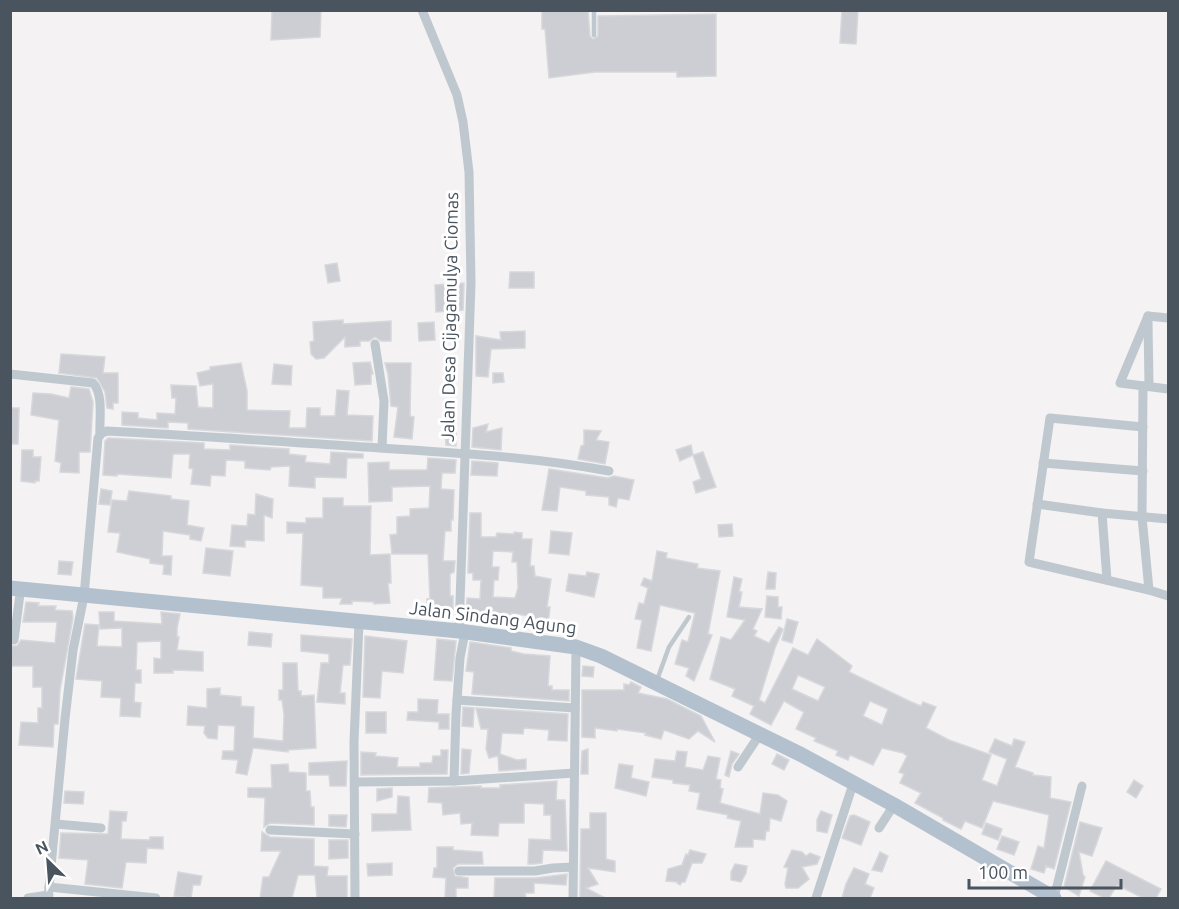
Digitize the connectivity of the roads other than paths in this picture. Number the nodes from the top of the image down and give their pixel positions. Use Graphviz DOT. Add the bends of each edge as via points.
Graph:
graph roads {
  1 [pos="422,10"];
  2 [pos="594,10"];
  3 [pos="594,35"];
  4 [pos="1148,316"];
  5 [pos="1168,318"];
  6 [pos="375,344"];
  7 [pos="10,374"];
  8 [pos="1146,386"];
  9 [pos="1168,389"];
  10 [pos="1143,427"];
  11 [pos="100,435"];
  12 [pos="382,448"];
  13 [pos="464,453"];
  14 [pos="1043,463"];
  15 [pos="609,471"];
  16 [pos="1143,471"];
  17 [pos="1037,504"];
  18 [pos="1102,513"];
  19 [pos="1142,517"];
  20 [pos="1168,519"];
  21 [pos="1107,580"];
  22 [pos="17,588"];
  23 [pos="1149,590"];
  24 [pos="84,596"];
  25 [pos="1168,596"];
  26 [pos="689,618"];
  27 [pos="359,623"];
  28 [pos="462,632"];
  29 [pos="14,640"];
  30 [pos="576,647"];
  31 [pos="656,683"];
  32 [pos="457,700"];
  33 [pos="575,708"];
  34 [pos="760,734"];
  35 [pos="738,767"];
  36 [pos="574,773"];
  37 [pos="454,781"];
  38 [pos="355,782"];
  39 [pos="853,784"];
  40 [pos="1082,786"];
  41 [pos="894,805"];
  42 [pos="56,824"];
  43 [pos="101,828"];
  44 [pos="879,828"];
  45 [pos="270,830"];
  46 [pos="355,834"];
  47 [pos="573,867"];
  48 [pos="459,871"];
  49 [pos="49,894"];
  50 [pos="1039,894"];
  51 [pos="28,898"];
  52 [pos="156,898"];
  53 [pos="355,898"];
  54 [pos="573,898"];
  55 [pos="816,898"];
  56 [pos="1054,898"];
  1 -- 13 [label="street, Jalan Desa Cijagamulya Ciomas" via="457,95 469,183 471,283"];
  2 -- 3 [label="lane"];
  4 -- 5 [label="street"];
  4 -- 8 [label="street"];
  4 -- 8 [label="street" via="1120,383"];
  6 -- 12 [label="street" via="384,401"];
  7 -- 11 [label="street" via="93,383 99,396"];
  8 -- 9 [label="street"];
  8 -- 10 [label="street"];
  10 -- 14 [label="street" via="1050,418"];
  10 -- 16 [label="street"];
  11 -- 12 [label="street" via="107,431"];
  11 -- 24 [label="street"];
  12 -- 13 [label="street"];
  13 -- 15 [label="street" via="554,461"];
  13 -- 28 [label="street, Jalan Desa Cijagamulya Ciomas"];
  14 -- 16 [label="street"];
  14 -- 17 [label="street"];
  16 -- 19 [label="street"];
  17 -- 18 [label="street"];
  17 -- 21 [label="street" via="1029,562"];
  18 -- 19 [label="street"];
  18 -- 21 [label="street"];
  19 -- 20 [label="street"];
  19 -- 23 [label="street"];
  21 -- 23 [label="street"];
  22 -- 24 [label="main road, Jalan Sindang Agung"];
  22 -- 29 [label="street" via="20,594"];
  23 -- 25 [label="street"];
  24 -- 27 [label="main road, Jalan Sindang Agung"];
  24 -- 42 [label="street" via="70,673"];
  26 -- 31 [label="lane" via="669,647"];
  27 -- 28 [label="main road, Jalan Sindang Agung"];
  27 -- 38 [label="street"];
  28 -- 30 [label="main road, Jalan Sindang Agung"];
  28 -- 32 [label="street, Jalan Desa Cijagamulya Ciomas"];
  30 -- 31 [label="main road, Jalan Sindang Agung"];
  30 -- 33 [label="street"];
  31 -- 34 [label="main road, Jalan Sindang Agung"];
  32 -- 33 [label="street"];
  32 -- 37 [label="street, Jalan Desa Cijagamulya Ciomas"];
  33 -- 36 [label="street"];
  34 -- 35 [label="street"];
  34 -- 39 [label="main road, Jalan Sindang Agung"];
  36 -- 37 [label="street"];
  36 -- 47 [label="street"];
  37 -- 38 [label="street"];
  38 -- 46 [label="street"];
  39 -- 41 [label="main road, Jalan Sindang Agung"];
  39 -- 55 [label="street"];
  40 -- 56 [label="street"];
  41 -- 44 [label="street"];
  41 -- 50 [label="main road, Jalan Sindang Agung"];
  42 -- 43 [label="street"];
  42 -- 49 [label="street"];
  45 -- 46 [label="street"];
  46 -- 53 [label="street"];
  47 -- 48 [label="street"];
  47 -- 54 [label="street"];
  49 -- 51 [label="street"];
  49 -- 52 [label="street"];
  50 -- 56 [label="main road, Jalan Sindang Agung"];
}
